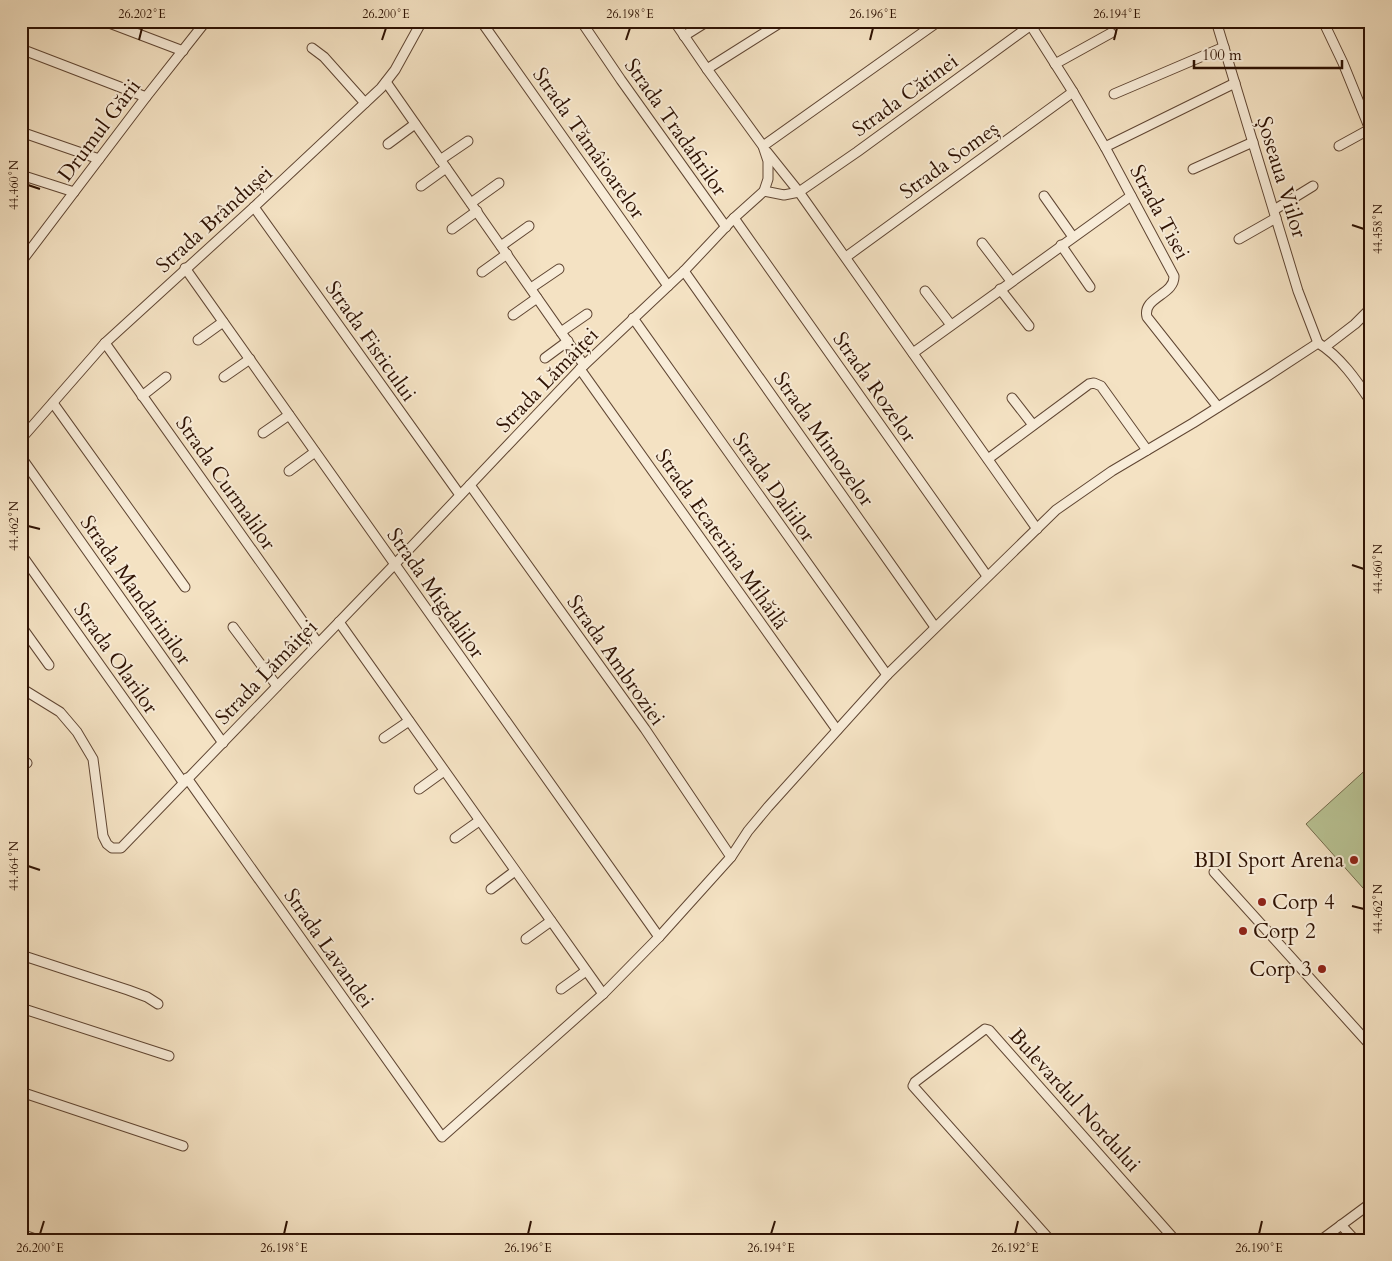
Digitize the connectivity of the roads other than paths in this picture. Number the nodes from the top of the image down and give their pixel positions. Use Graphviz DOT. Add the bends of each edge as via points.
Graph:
graph roads {
  1 [pos="104,21"];
  2 [pos="206,21"];
  3 [pos="422,21"];
  4 [pos="481,21"];
  5 [pos="581,21"];
  6 [pos="674,21"];
  7 [pos="708,21"];
  8 [pos="783,21"];
  9 [pos="939,21"];
  10 [pos="1216,21"];
  11 [pos="1323,21"];
  12 [pos="1029,23"];
  13 [pos="1111,33"];
  14 [pos="684,36"];
  15 [pos="1224,47"];
  16 [pos="312,48"];
  17 [pos="21,49"];
  18 [pos="183,51"];
  19 [pos="1055,64"];
  20 [pos="706,70"];
  21 [pos="386,82"];
  22 [pos="1235,83"];
  23 [pos="1073,92"];
  24 [pos="1114,94"];
  25 [pos="146,97"];
  26 [pos="365,104"];
  27 [pos="415,124"];
  28 [pos="1370,130"];
  29 [pos="21,132"];
  30 [pos="468,141"];
  31 [pos="1253,142"];
  32 [pos="388,144"];
  33 [pos="763,146"];
  34 [pos="1339,146"];
  35 [pos="1105,147"];
  36 [pos="99,159"];
  37 [pos="440,160"];
  38 [pos="446,168"];
  39 [pos="1193,169"];
  40 [pos="21,174"];
  41 [pos="499,183"];
  42 [pos="421,186"];
  43 [pos="1313,186"];
  44 [pos="764,191"];
  45 [pos="74,192"];
  46 [pos="799,192"];
  47 [pos="1044,196"];
  48 [pos="1131,196"];
  49 [pos="471,203"];
  50 [pos="254,207"];
  51 [pos="476,211"];
  52 [pos="1275,214"];
  53 [pos="734,218"];
  54 [pos="529,226"];
  55 [pos="726,227"];
  56 [pos="452,229"];
  57 [pos="1073,237"];
  58 [pos="1240,239"];
  59 [pos="982,243"];
  60 [pos="1061,245"];
  61 [pos="501,246"];
  62 [pos="507,254"];
  63 [pos="846,257"];
  64 [pos="23,258"];
  65 [pos="185,268"];
  66 [pos="559,269"];
  67 [pos="684,271"];
  68 [pos="482,272"];
  69 [pos="1010,281"];
  70 [pos="668,286"];
  71 [pos="1090,287"];
  72 [pos="531,288"];
  73 [pos="1000,289"];
  74 [pos="925,291"];
  75 [pos="538,298"];
  76 [pos="1371,308"];
  77 [pos="587,314"];
  78 [pos="513,315"];
  79 [pos="633,318"];
  80 [pos="223,322"];
  81 [pos="951,325"];
  82 [pos="1029,326"];
  83 [pos="561,332"];
  84 [pos="198,340"];
  85 [pos="568,341"];
  86 [pos="105,343"];
  87 [pos="1322,345"];
  88 [pos="913,353"];
  89 [pos="545,358"];
  90 [pos="250,359"];
  91 [pos="582,367"];
  92 [pos="166,376"];
  93 [pos="224,377"];
  94 [pos="142,396"];
  95 [pos="1012,398"];
  96 [pos="1371,402"];
  97 [pos="53,403"];
  98 [pos="1218,407"];
  99 [pos="289,415"];
  100 [pos="1034,425"];
  101 [pos="263,433"];
  102 [pos="21,438"];
  103 [pos="1147,450"];
  104 [pos="316,452"];
  105 [pos="21,458"];
  106 [pos="988,459"];
  107 [pos="289,471"];
  108 [pos="470,485"];
  109 [pos="460,495"];
  110 [pos="1037,529"];
  111 [pos="21,554"];
  112 [pos="395,564"];
  113 [pos="987,576"];
  114 [pos="185,587"];
  115 [pos="338,622"];
  116 [pos="21,626"];
  117 [pos="233,626"];
  118 [pos="935,627"];
  119 [pos="318,643"];
  120 [pos="49,665"];
  121 [pos="886,675"];
  122 [pos="277,686"];
  123 [pos="21,688"];
  124 [pos="408,721"];
  125 [pos="837,730"];
  126 [pos="384,738"];
  127 [pos="222,743"];
  128 [pos="444,771"];
  129 [pos="185,780"];
  130 [pos="419,789"];
  131 [pos="479,820"];
  132 [pos="455,838"];
  133 [pos="731,857"];
  134 [pos="515,871"];
  135 [pos="1214,872"];
  136 [pos="491,889"];
  137 [pos="550,921"];
  138 [pos="659,937"];
  139 [pos="526,939"];
  140 [pos="21,955"];
  141 [pos="586,971"];
  142 [pos="561,989"];
  143 [pos="602,994"];
  144 [pos="158,1004"];
  145 [pos="21,1008"];
  146 [pos="1371,1046"];
  147 [pos="169,1056"];
  148 [pos="21,1092"];
  149 [pos="183,1146"];
  150 [pos="1371,1203"];
  151 [pos="1341,1225"];
  152 [pos="21,1234"];
  153 [pos="38,1240"];
  154 [pos="1050,1240"];
  155 [pos="1175,1240"];
  156 [pos="1321,1240"];
  157 [pos="1355,1240"];
  1 -- 18 [label="street"];
  2 -- 18 [label="street, Drumul Gării"];
  3 -- 21 [label="street, Strada Brândușei"];
  4 -- 70 [label="street, Strada Tămâioarelor"];
  5 -- 55 [label="street, Strada Tradafirilor"];
  6 -- 14 [label="street"];
  7 -- 14 [label="street"];
  8 -- 20 [label="street"];
  9 -- 33 [label="street"];
  10 -- 15 [label="street, Șoseaua Viilor"];
  11 -- 28 [label="street"];
  12 -- 19 [label="street, Strada Tisei"];
  12 -- 46 [label="street, Strada Cătinei"];
  13 -- 19 [label="street"];
  14 -- 20 [label="street"];
  15 -- 22 [label="street, Șoseaua Viilor"];
  15 -- 24 [label="street"];
  16 -- 26 [label="street" via="324,57"];
  17 -- 25 [label="street"];
  18 -- 25 [label="street, Drumul Gării"];
  19 -- 23 [label="street, Strada Tisei"];
  20 -- 33 [label="street"];
  21 -- 26 [label="street, Strada Brândușei"];
  21 -- 27 [label="street, Strada Ecaterina Mihăilă"];
  22 -- 31 [label="street, Șoseaua Viilor"];
  22 -- 35 [label="street"];
  23 -- 35 [label="street, Strada Tisei"];
  23 -- 63 [label="street, Strada Someș"];
  25 -- 36 [label="street, Drumul Gării"];
  26 -- 50 [label="street, Strada Brândușei"];
  27 -- 32 [label="street"];
  27 -- 37 [label="street, Strada Ecaterina Mihăilă"];
  28 -- 34 [label="street"];
  29 -- 36 [label="street"];
  30 -- 37 [label="street"];
  31 -- 39 [label="street"];
  31 -- 52 [label="street, Șoseaua Viilor"];
  33 -- 44 [label="street" via="768,161 768,180"];
  33 -- 46 [label="street"];
  35 -- 48 [label="street, Strada Tisei"];
  36 -- 45 [label="street, Drumul Gării"];
  37 -- 38 [label="street, Strada Ecaterina Mihăilă"];
  38 -- 42 [label="street"];
  38 -- 49 [label="street, Strada Ecaterina Mihăilă"];
  40 -- 45 [label="street"];
  41 -- 49 [label="street"];
  43 -- 52 [label="street"];
  44 -- 46 [label="street" via="784,195"];
  44 -- 53 [label="street, Strada Lămâiței"];
  45 -- 64 [label="street, Drumul Gării"];
  46 -- 63 [label="street"];
  47 -- 57 [label="street"];
  48 -- 57 [label="street"];
  48 -- 98 [label="street, Strada Tisei" via="1174,276 1172,286 1148,306 1147,317"];
  49 -- 51 [label="street, Strada Ecaterina Mihăilă"];
  50 -- 65 [label="street, Strada Brândușei"];
  50 -- 109 [label="street, Strada Fisticului"];
  51 -- 56 [label="street"];
  51 -- 61 [label="street, Strada Ecaterina Mihăilă"];
  52 -- 58 [label="street"];
  52 -- 87 [label="street, Șoseaua Viilor" via="1298,291"];
  53 -- 55 [label="street, Strada Lămâiței"];
  53 -- 113 [label="street, Strada Rozelor"];
  54 -- 61 [label="street"];
  55 -- 67 [label="street, Strada Lămâiței"];
  57 -- 60 [label="street"];
  59 -- 69 [label="street"];
  60 -- 69 [label="street"];
  60 -- 71 [label="street"];
  61 -- 62 [label="street, Strada Ecaterina Mihăilă"];
  62 -- 68 [label="street"];
  62 -- 72 [label="street, Strada Ecaterina Mihăilă"];
  63 -- 88 [label="street"];
  65 -- 80 [label="street, Strada Migdalilor"];
  65 -- 86 [label="street, Strada Brândușei"];
  66 -- 72 [label="street"];
  67 -- 70 [label="street, Strada Lămâiței"];
  67 -- 118 [label="street, Strada Mimozelor"];
  69 -- 73 [label="street"];
  70 -- 79 [label="street, Strada Lămâiței"];
  72 -- 75 [label="street, Strada Ecaterina Mihăilă"];
  73 -- 81 [label="street"];
  73 -- 82 [label="street"];
  74 -- 81 [label="street"];
  75 -- 78 [label="street"];
  75 -- 83 [label="street, Strada Ecaterina Mihăilă"];
  76 -- 87 [label="street" via="1355,324"];
  77 -- 83 [label="street"];
  79 -- 91 [label="street, Strada Lămâiței"];
  79 -- 121 [label="street, Strada Daliilor"];
  80 -- 84 [label="street"];
  80 -- 90 [label="street, Strada Migdalilor"];
  81 -- 88 [label="street"];
  83 -- 85 [label="street, Strada Ecaterina Mihăilă"];
  85 -- 89 [label="street"];
  85 -- 91 [label="street, Strada Ecaterina Mihăilă"];
  86 -- 94 [label="street, Strada Curmalilor"];
  86 -- 97 [label="street, Strada Brândușei"];
  87 -- 96 [label="street" via="1353,376"];
  87 -- 98 [label="street"];
  88 -- 106 [label="street"];
  90 -- 93 [label="street"];
  90 -- 99 [label="street, Strada Migdalilor"];
  91 -- 108 [label="street, Strada Lămâiței"];
  91 -- 125 [label="street, Strada Ecaterina Mihăilă"];
  92 -- 94 [label="street"];
  94 -- 119 [label="street, Strada Curmalilor"];
  95 -- 100 [label="street"];
  97 -- 102 [label="street, Strada Brândușei"];
  97 -- 114 [label="street"];
  98 -- 103 [label="street"];
  99 -- 101 [label="street"];
  99 -- 104 [label="street, Strada Migdalilor"];
  100 -- 103 [label="street" via="1094,383 1101,386"];
  100 -- 106 [label="street"];
  103 -- 110 [label="street" via="1079,493"];
  104 -- 107 [label="street"];
  104 -- 112 [label="street, Strada Migdalilor"];
  105 -- 127 [label="street, Strada Mandarinilor"];
  106 -- 110 [label="street"];
  108 -- 109 [label="street, Strada Lămâiței"];
  108 -- 133 [label="street, Strada Ambroziei" via="645,729"];
  109 -- 112 [label="street, Strada Lămâiței"];
  110 -- 113 [label="street"];
  111 -- 129 [label="street, Strada Olarilor"];
  112 -- 115 [label="street, Strada Lămâiței"];
  112 -- 138 [label="street, Strada Migdalilor"];
  113 -- 118 [label="street"];
  115 -- 119 [label="street, Strada Lămâiței"];
  115 -- 124 [label="street"];
  116 -- 120 [label="street"];
  117 -- 122 [label="street"];
  118 -- 121 [label="street"];
  119 -- 122 [label="street, Strada Lămâiței"];
  121 -- 125 [label="street"];
  122 -- 127 [label="street, Strada Lămâiței"];
  123 -- 129 [label="street, Strada Lămâiței" via="60,712 93,759 103,836 115,849 121,848"];
  124 -- 126 [label="street"];
  124 -- 128 [label="street"];
  125 -- 133 [label="street" via="768,807"];
  127 -- 129 [label="street, Strada Lămâiței"];
  128 -- 130 [label="street"];
  128 -- 131 [label="street"];
  129 -- 143 [label="street, Strada Lavandei" via="442,1138"];
  131 -- 132 [label="street"];
  131 -- 134 [label="street"];
  133 -- 138 [label="street"];
  134 -- 136 [label="street"];
  134 -- 137 [label="street"];
  135 -- 146 [label="street"];
  137 -- 139 [label="street"];
  137 -- 141 [label="street"];
  138 -- 143 [label="street"];
  140 -- 144 [label="street" via="128,990"];
  141 -- 142 [label="street"];
  141 -- 143 [label="street"];
  145 -- 147 [label="street"];
  148 -- 149 [label="street"];
  150 -- 151 [label="street"];
  151 -- 156 [label="street"];
  151 -- 157 [label="street"];
  152 -- 153 [label="street"];
  154 -- 155 [label="street, Bulevardul Nordului" via="913,1086 985,1029"];
}
